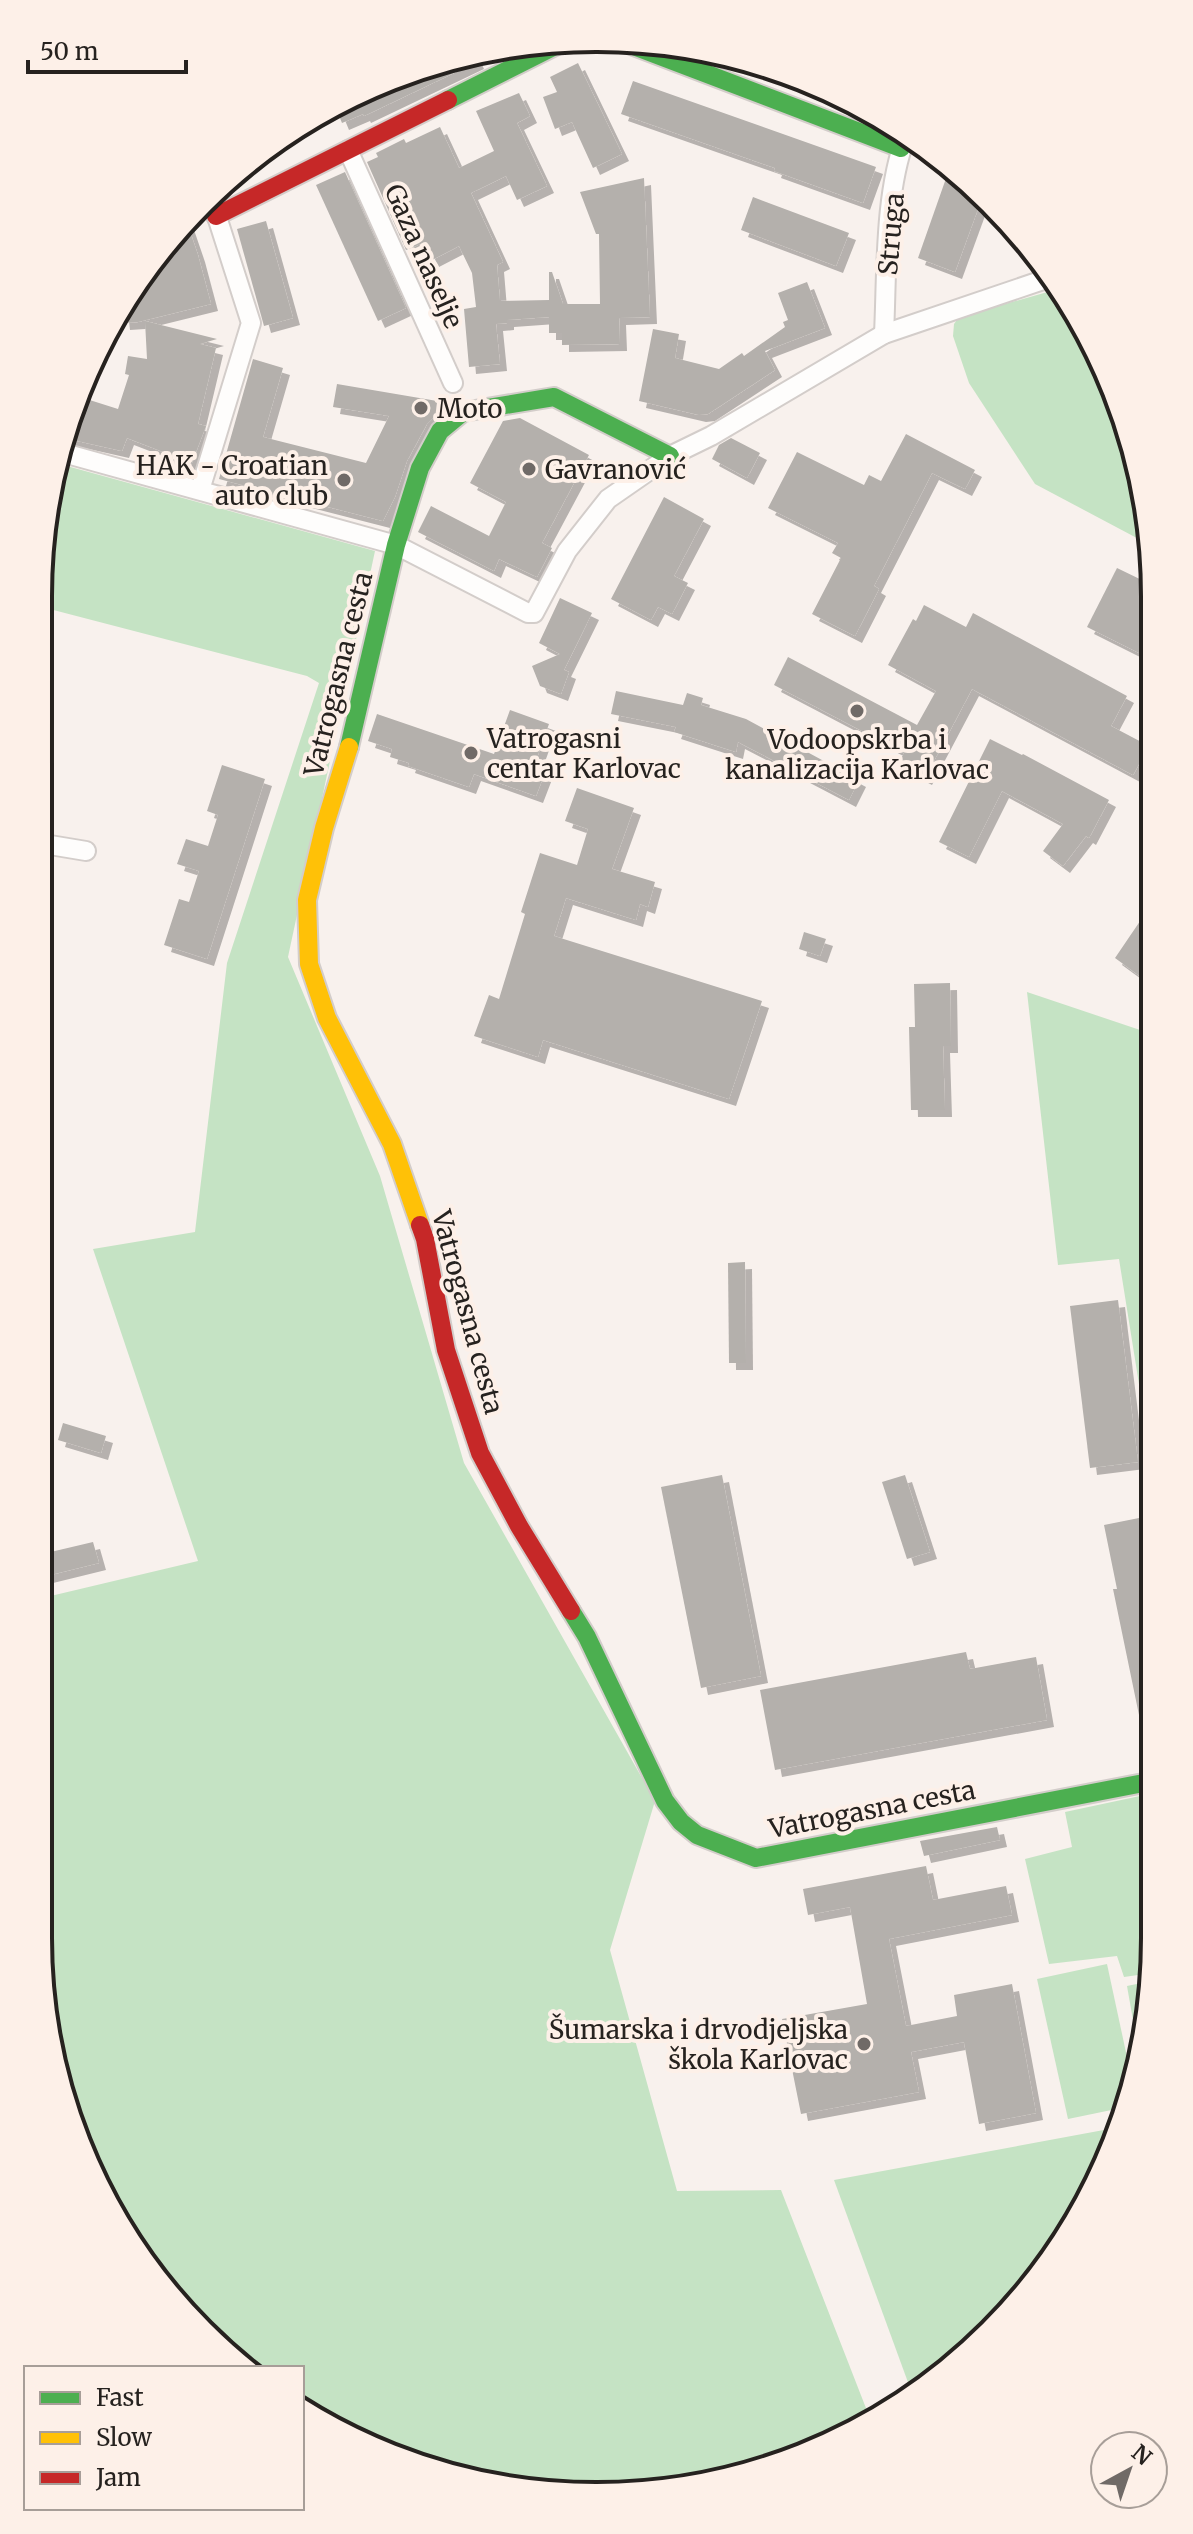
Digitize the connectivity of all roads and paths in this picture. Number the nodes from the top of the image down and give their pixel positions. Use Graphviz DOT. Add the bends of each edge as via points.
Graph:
graph roads {
  1 [pos="535,56"];
  2 [pos="665,57"];
  3 [pos="885,135"];
  4 [pos="903,147"];
  5 [pos="348,150"];
  6 [pos="214,208"];
  7 [pos="216,216"];
  8 [pos="1040,281"];
  9 [pos="884,334"];
  10 [pos="453,383"];
  11 [pos="71,455"];
  12 [pos="670,456"];
  13 [pos="200,490"];
  14 [pos="396,545"];
  15 [pos="52,845"];
  16 [pos="86,851"];
  17 [pos="1141,1784"];
  1 -- 5 [label="street"];
  2 -- 3 [label="street"];
  4 -- 9 [label="street, Struga" via="889,219"];
  5 -- 7 [label="street"];
  5 -- 10 [label="street, Gaza naselje"];
  6 -- 7 [label="street"];
  7 -- 13 [label="street" via="251,323"];
  8 -- 9 [label="street"];
  9 -- 12 [label="street"];
  11 -- 13 [label="street"];
  12 -- 14 [label="street" via="608,499 567,551 534,613"];
  12 -- 14 [label="street, Vatrogasna cesta" via="554,397 463,412 440,431 420,468"];
  13 -- 14 [label="street"];
  14 -- 17 [label="street, Vatrogasna cesta" via="307,900 309,964 327,1018 392,1144 425,1239 446,1350 480,1453 587,1637 665,1801 697,1835 756,1858"];
  15 -- 16 [label="street"];
}
